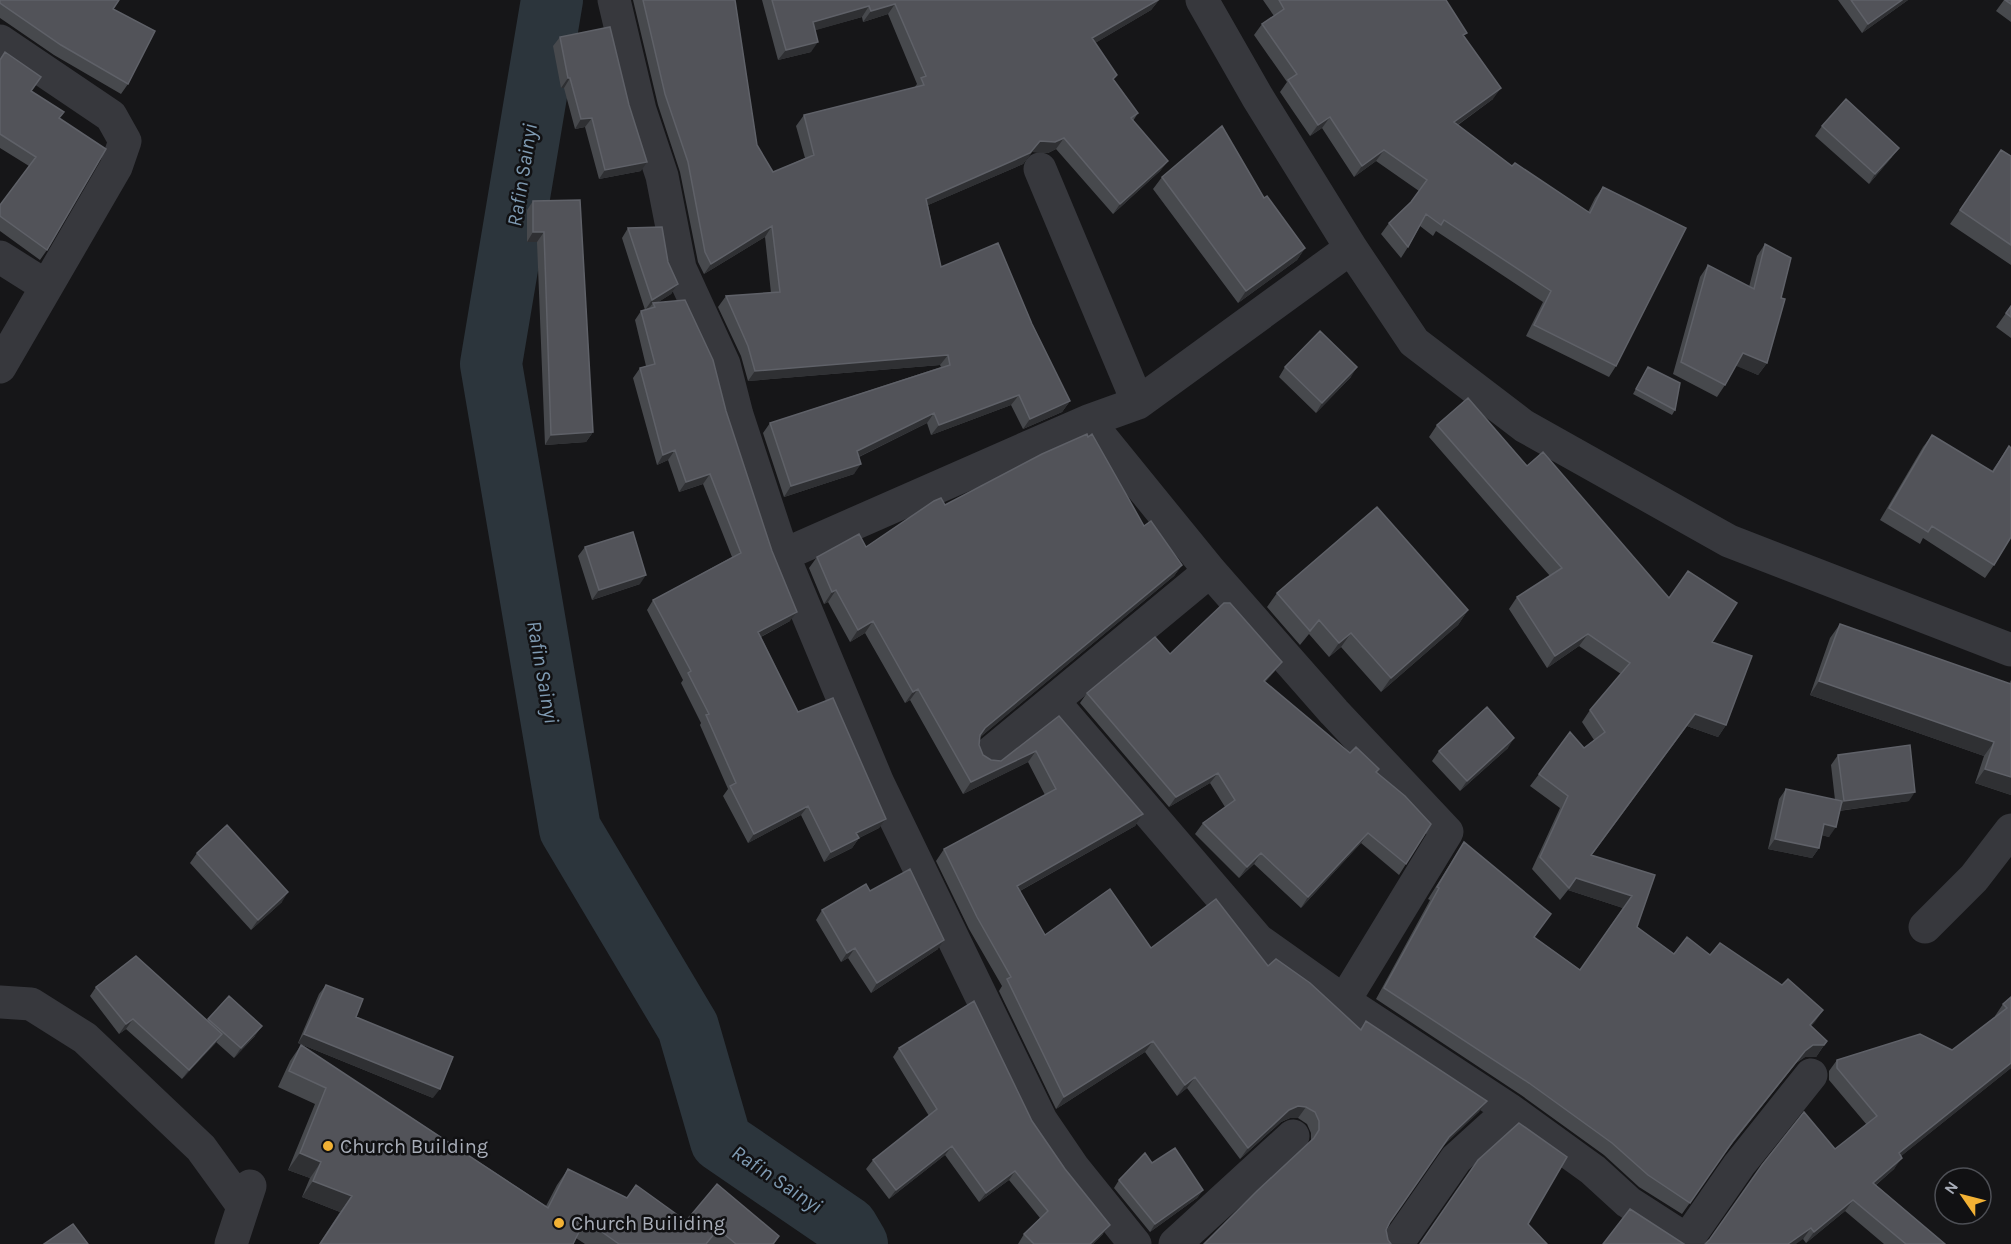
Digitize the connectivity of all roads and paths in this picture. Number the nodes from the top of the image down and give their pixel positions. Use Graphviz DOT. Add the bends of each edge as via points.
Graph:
graph roads {
  1 [pos="614,0"];
  2 [pos="1202,0"];
  3 [pos="0,40"];
  4 [pos="1040,169"];
  5 [pos="1351,248"];
  6 [pos="0,257"];
  7 [pos="46,286"];
  8 [pos="0,367"];
  9 [pos="1138,403"];
  10 [pos="1088,421"];
  11 [pos="783,555"];
  12 [pos="1210,571"];
  13 [pos="2010,647"];
  14 [pos="1053,701"];
  15 [pos="989,754"];
  16 [pos="2011,830"];
  17 [pos="1925,927"];
  18 [pos="1344,1001"];
  19 [pos="0,1002"];
  20 [pos="1812,1075"];
  21 [pos="1510,1110"];
  22 [pos="1293,1136"];
  23 [pos="231,1244"];
  24 [pos="1136,1244"];
  25 [pos="1175,1244"];
  26 [pos="1397,1244"];
  1 -- 11 [label="street" via="640,111 662,176 680,268 724,364"];
  2 -- 5 [label="street"];
  3 -- 7 [label="street" via="111,116 124,141 116,167"];
  4 -- 9 [label="street"];
  5 -- 9 [label="street"];
  5 -- 13 [label="street" via="1414,342 1524,426 1729,541"];
  6 -- 7 [label="street"];
  7 -- 8 [label="street"];
  9 -- 10 [label="street"];
  10 -- 11 [label="street"];
  10 -- 12 [label="street"];
  11 -- 24 [label="street" via="878,783 1041,1120 1073,1167"];
  12 -- 14 [label="street"];
  12 -- 18 [label="street" via="1446,832"];
  14 -- 15 [label="street"];
  14 -- 18 [label="street" via="1258,940"];
  16 -- 17 [label="street" via="1974,878"];
  18 -- 21 [label="street"];
  19 -- 23 [label="street" via="31,1004 85,1038 247,1193"];
  20 -- 21 [label="street" via="1739,1166 1687,1240 1628,1202 1593,1170"];
  21 -- 26 [label="street" via="1456,1159"];
  22 -- 25 [label="street"];
}
